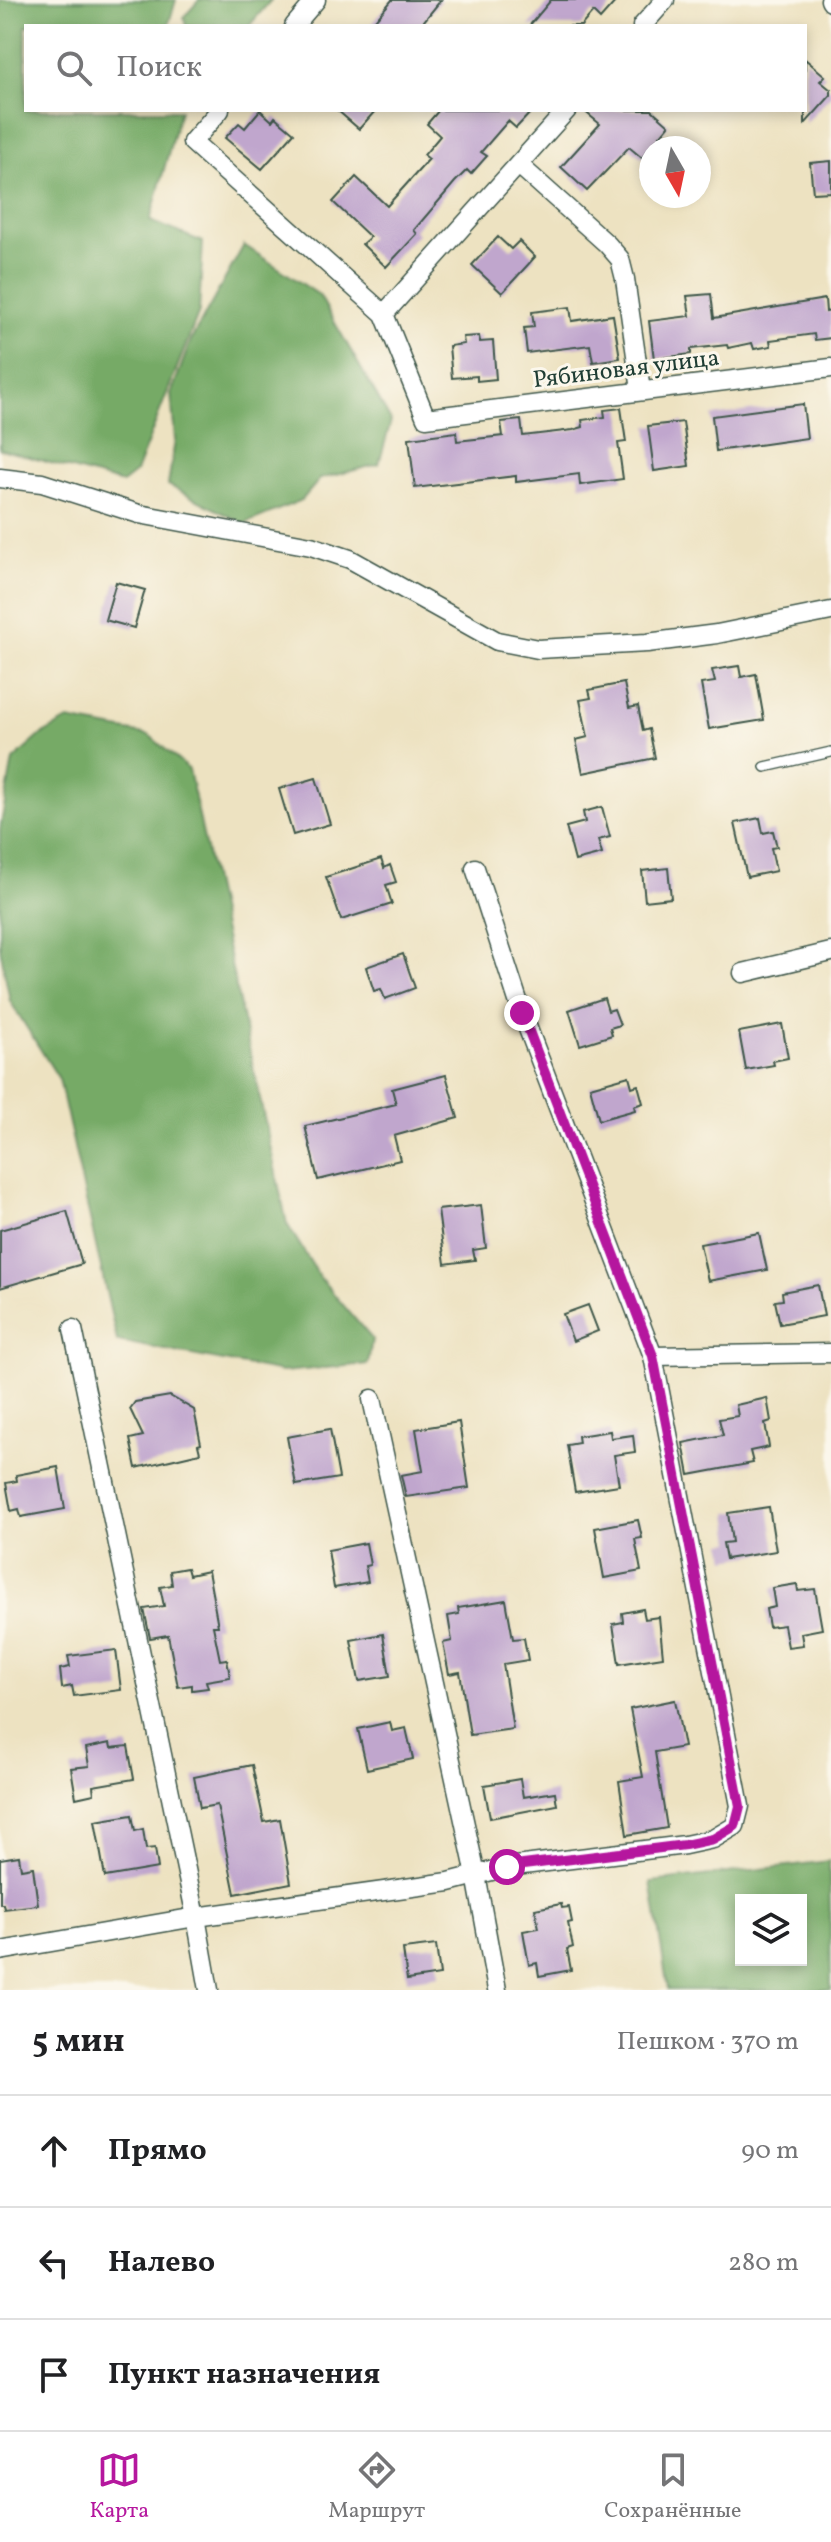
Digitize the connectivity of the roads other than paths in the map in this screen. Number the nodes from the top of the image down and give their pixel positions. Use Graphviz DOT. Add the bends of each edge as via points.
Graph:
graph roads {
  1 [pos="316,0"];
  2 [pos="665,0"];
  3 [pos="296,24"];
  4 [pos="644,24"];
  5 [pos="218,112"];
  6 [pos="565,112"];
  7 [pos="519,165"];
  8 [pos="384,314"];
  9 [pos="831,368"];
  10 [pos="641,390"];
  11 [pos="0,478"];
  12 [pos="831,611"];
  13 [pos="831,752"];
  14 [pos="765,767"];
  15 [pos="475,868"];
  16 [pos="831,952"];
  17 [pos="743,973"];
  18 [pos="73,1329"];
  19 [pos="831,1353"];
  20 [pos="653,1356"];
  21 [pos="372,1399"];
  22 [pos="476,1875"];
  23 [pos="196,1917"];
  24 [pos="0,1951"];
  25 [pos="209,1990"];
  26 [pos="497,1990"];
  1 -- 3 [label="street"];
  2 -- 4 [label="street"];
  5 -- 8 [label="street" via="192,142"];
  6 -- 7 [label="street"];
  7 -- 8 [label="street"];
  7 -- 10 [label="street" via="620,259"];
  8 -- 10 [label="street, Рябиновая улица" via="426,418"];
  9 -- 10 [label="street, Рябиновая улица"];
  11 -- 12 [label="street" via="42,483 139,514 311,546 350,559 497,641 538,649 717,634"];
  13 -- 14 [label="lane"];
  15 -- 20 [label="street" via="522,1013"];
  16 -- 17 [label="street"];
  18 -- 23 [label="street"];
  19 -- 20 [label="street"];
  20 -- 22 [label="street" via="740,1806 735,1826 713,1839 685,1845"];
  21 -- 22 [label="street"];
  22 -- 23 [label="street"];
  22 -- 26 [label="street"];
  23 -- 24 [label="street"];
  23 -- 25 [label="street"];
}
